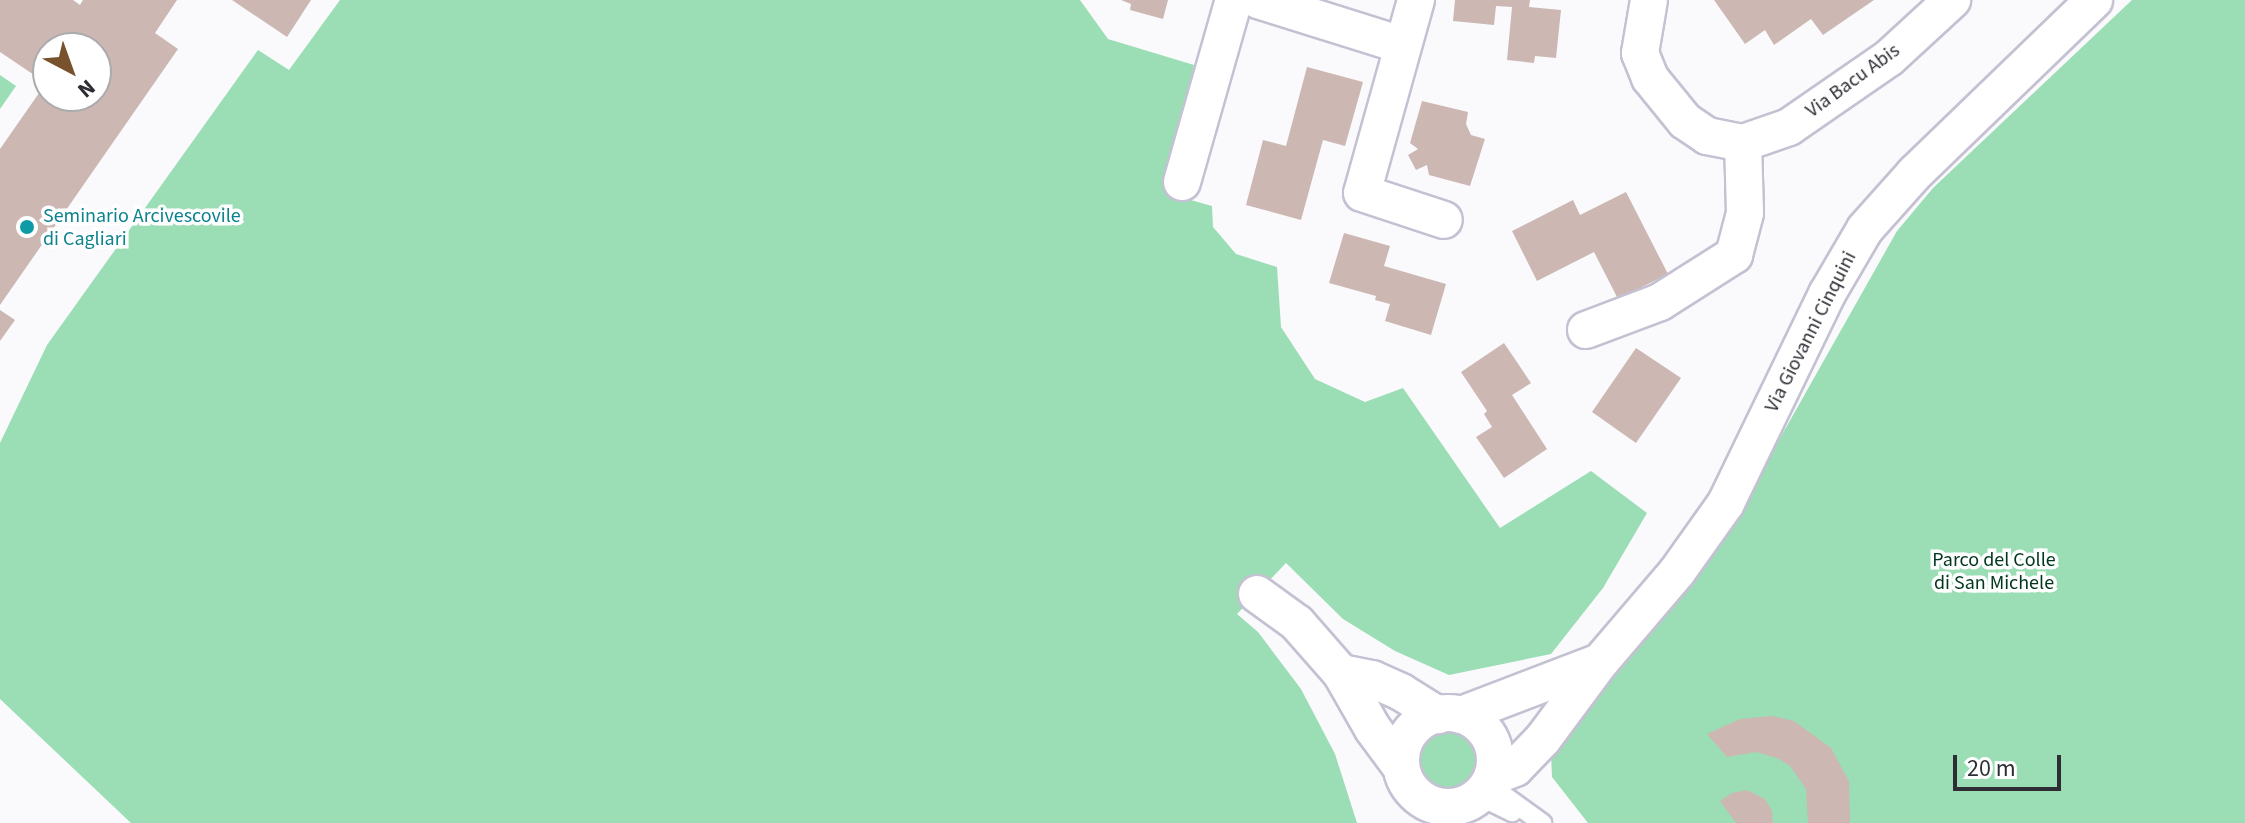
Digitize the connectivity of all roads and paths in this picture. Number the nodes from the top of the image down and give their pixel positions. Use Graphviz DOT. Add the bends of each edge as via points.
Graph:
graph roads {
  1 [pos="1234,0"];
  2 [pos="1258,0"];
  3 [pos="1416,0"];
  4 [pos="1649,0"];
  5 [pos="1952,0"];
  6 [pos="2094,0"];
  7 [pos="1402,45"];
  8 [pos="1743,143"];
  9 [pos="1182,182"];
  10 [pos="1444,220"];
  11 [pos="1586,330"];
  12 [pos="1257,594"];
  13 [pos="1601,661"];
  14 [pos="1341,673"];
  15 [pos="1449,715"];
  16 [pos="1403,774"];
  17 [pos="1482,796"];
  18 [pos="1414,823"];
  19 [pos="1535,823"];
  20 [pos="1542,823"];
  1 -- 9 [label="street"];
  2 -- 7 [label="street"];
  3 -- 7 [label="street"];
  4 -- 8 [label="street" via="1640,53 1650,78 1685,121 1707,136"];
  5 -- 8 [label="street, Via Bacu Abis" via="1889,58 1789,127"];
  6 -- 13 [label="street, Via Giovanni Cinquini" via="1915,173 1865,229 1827,294 1726,503 1677,572"];
  7 -- 10 [label="street" via="1362,193"];
  8 -- 11 [label="street" via="1745,213 1734,255 1660,302"];
  12 -- 14 [label="street" via="1297,623"];
  13 -- 15 [label="street, Via Giovanni Cinquini"];
  13 -- 17 [label="street, Via Giovanni Cinquini" via="1543,739"];
  14 -- 15 [label="street" via="1372,679"];
  14 -- 16 [label="street"];
  15 -- 16 [label="street, Via Giovanni Cinquini" via="1418,724 1407,736"];
  15 -- 17 [label="street" via="1486,732 1493,746"];
  16 -- 17 [label="street, Via Giovanni Cinquini" via="1428,803 1443,807"];
  16 -- 18 [label="street, Via Giovanni Cinquini"];
  17 -- 19 [label="lane"];
  17 -- 20 [label="lane"];
}
